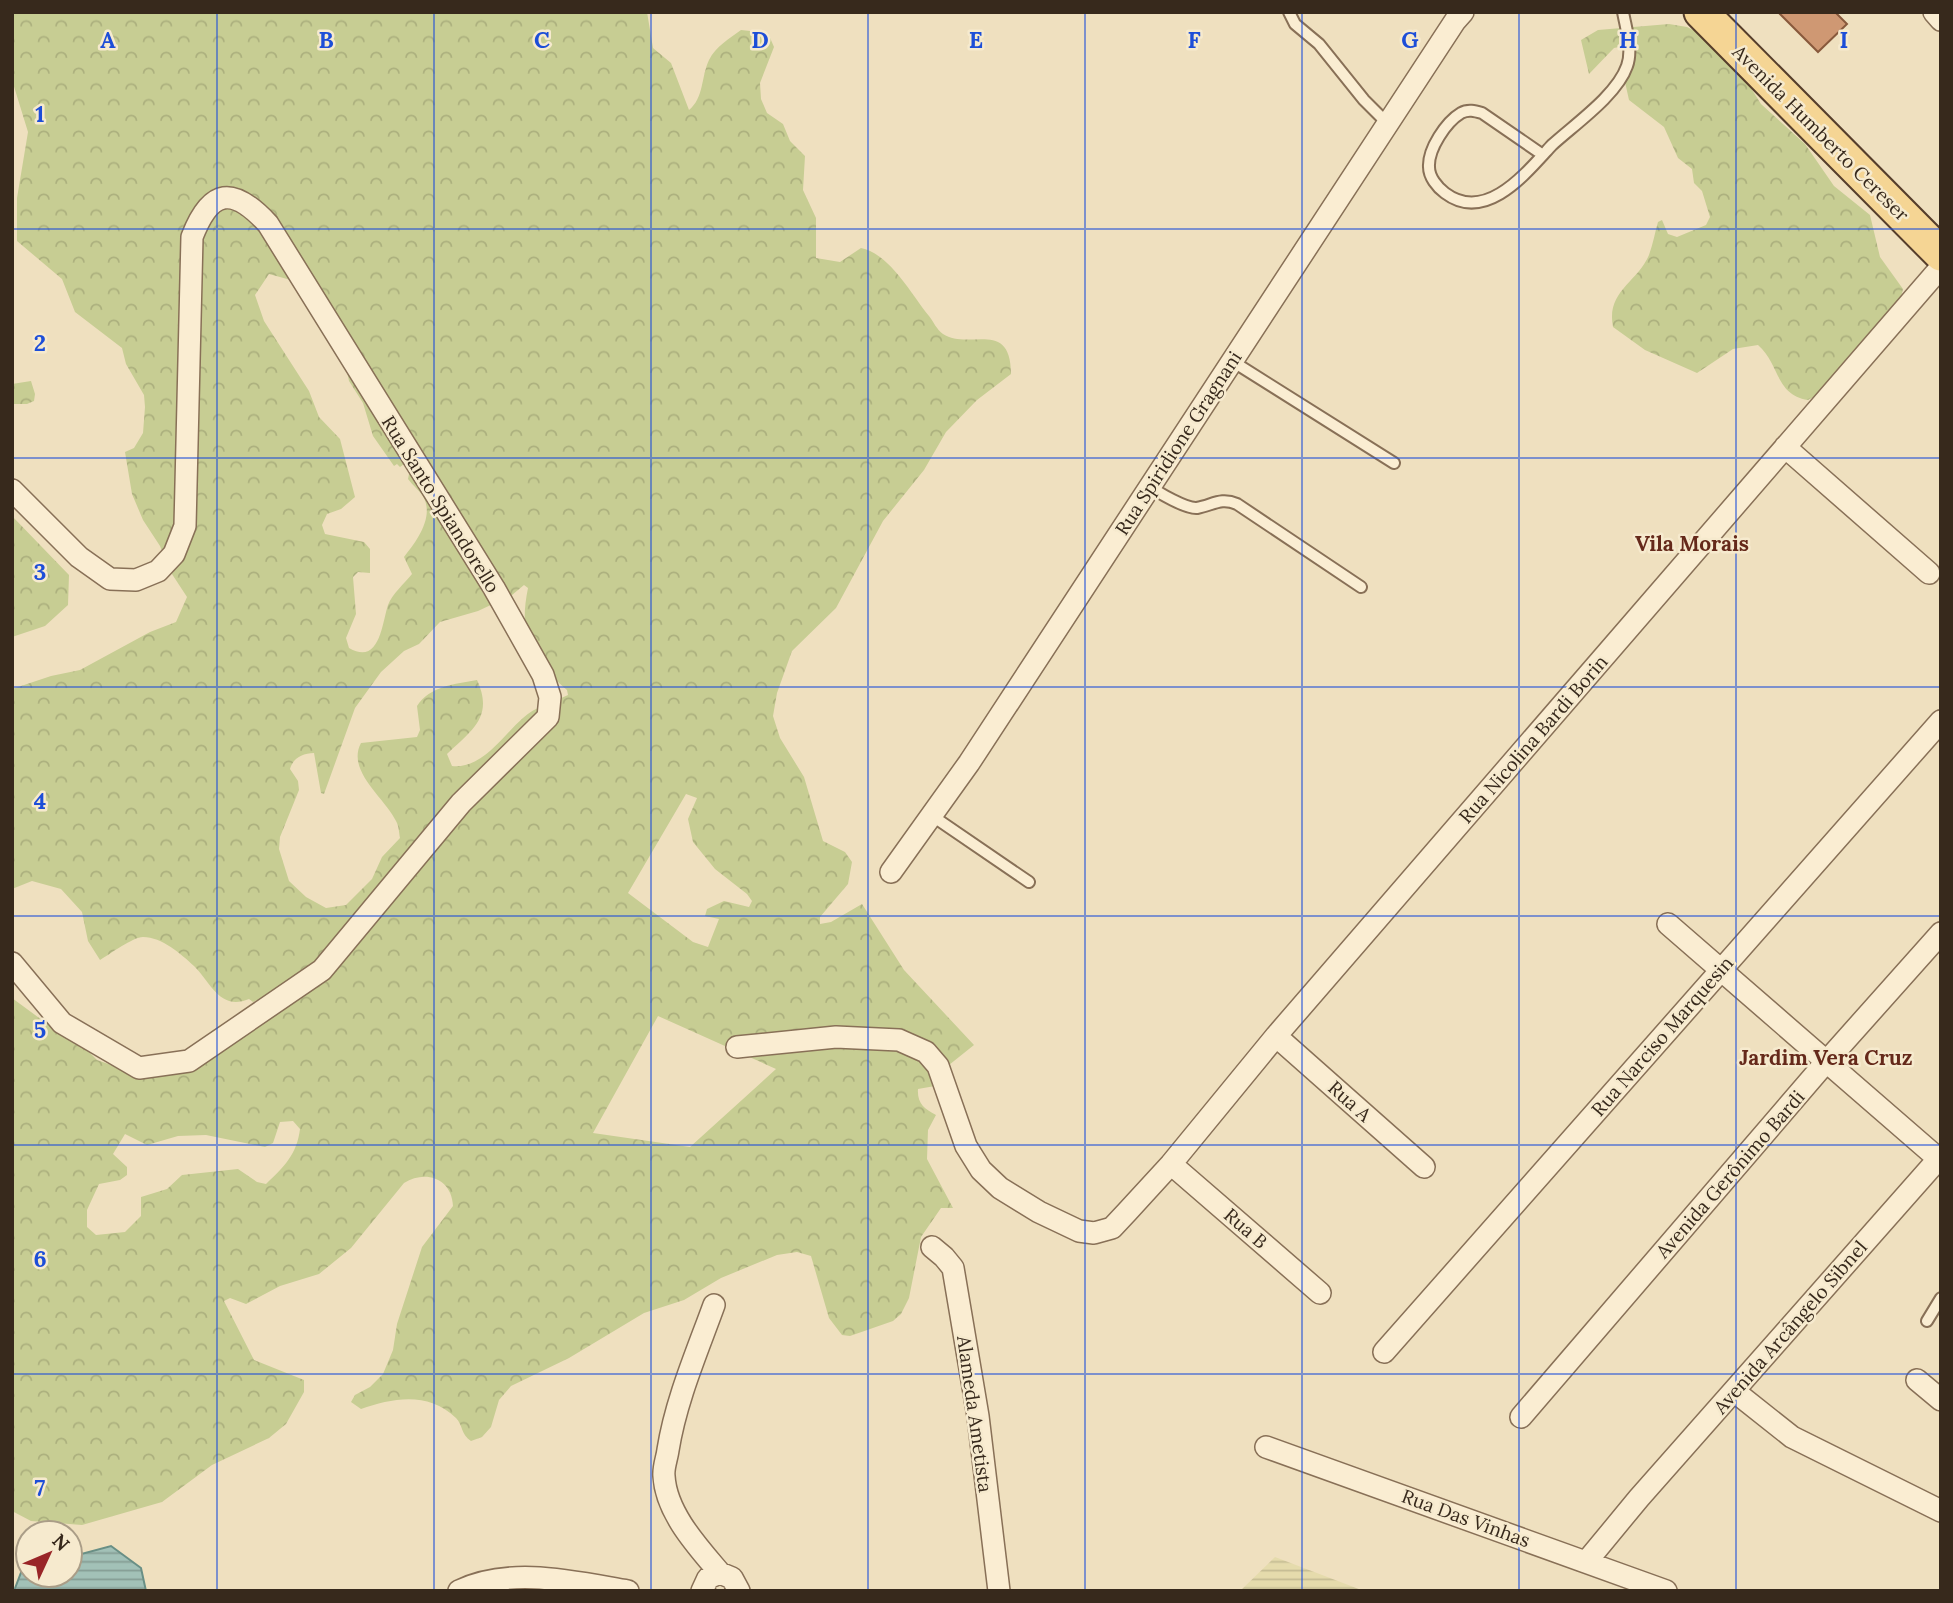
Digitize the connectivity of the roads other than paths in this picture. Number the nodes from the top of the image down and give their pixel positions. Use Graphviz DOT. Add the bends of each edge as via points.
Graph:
graph roads {
  1 [pos="1289,12"];
  2 [pos="1463,12"];
  3 [pos="1623,12"];
  4 [pos="1701,12"];
  5 [pos="1934,12"];
  6 [pos="1941,20"];
  7 [pos="1388,124"];
  8 [pos="1543,155"];
  9 [pos="1941,254"];
  10 [pos="1941,267"];
  11 [pos="1232,361"];
  12 [pos="1785,447"];
  13 [pos="1394,463"];
  14 [pos="1150,486"];
  15 [pos="12,490"];
  16 [pos="1929,573"];
  17 [pos="1361,587"];
  18 [pos="1941,721"];
  19 [pos="931,815"];
  20 [pos="891,872"];
  21 [pos="1029,881"];
  22 [pos="1668,925"];
  23 [pos="1941,933"];
  24 [pos="12,963"];
  25 [pos="1721,970"];
  26 [pos="1276,1036"];
  27 [pos="737,1047"];
  28 [pos="1826,1062"];
  29 [pos="1940,1158"];
  30 [pos="1171,1164"];
  31 [pos="1424,1167"];
  32 [pos="932,1247"];
  33 [pos="1320,1293"];
  34 [pos="1941,1298"];
  35 [pos="714,1305"];
  36 [pos="1927,1321"];
  37 [pos="1384,1352"];
  38 [pos="1917,1380"];
  39 [pos="1734,1391"];
  40 [pos="1941,1400"];
  41 [pos="1521,1417"];
  42 [pos="1266,1447"];
  43 [pos="1941,1511"];
  44 [pos="1587,1561"];
  45 [pos="720,1573"];
  46 [pos="740,1590"];
  47 [pos="459,1591"];
  48 [pos="628,1591"];
  49 [pos="702,1591"];
  50 [pos="999,1591"];
  51 [pos="1666,1591"];
  1 -- 7 [label="lane"];
  2 -- 7 [label="street, Rua Spiridione Gragnani"];
  3 -- 8 [label="lane" via="1628,64 1618,82"];
  4 -- 9 [label="main road, Avenida Humberto Cereser"];
  5 -- 6 [label="street"];
  7 -- 11 [label="street, Rua Spiridione Gragnani"];
  8 -- 8 [label="lane" via="1516,184 1477,202 1461,201 1441,190 1428,165 1450,123 1472,110"];
  10 -- 12 [label="street, Rua Nicolina Bardi Borin"];
  11 -- 13 [label="lane"];
  11 -- 14 [label="street, Rua Spiridione Gragnani"];
  12 -- 16 [label="street"];
  12 -- 26 [label="street, Rua Nicolina Bardi Borin"];
  14 -- 17 [label="lane" via="1190,508 1221,500 1237,504"];
  14 -- 19 [label="street, Rua Spiridione Gragnani"];
  15 -- 24 [label="street, Rua Santo Spiandorello" via="79,556 110,579 136,580 158,571 174,554 184,526 192,237 201,214 216,200 233,197 251,206 268,224 494,588 550,697 548,717 461,803 322,970 189,1061 139,1068 62,1023"];
  18 -- 25 [label="street, Rua Narciso Marquesin"];
  19 -- 20 [label="street, Rua Spiridione Gragnani"];
  19 -- 21 [label="lane"];
  22 -- 25 [label="street"];
  23 -- 28 [label="street, Avenida Gerônimo Bardi"];
  25 -- 28 [label="street"];
  25 -- 37 [label="street, Rua Narciso Marquesin"];
  26 -- 30 [label="street, Rua Nicolina Bardi Borin"];
  26 -- 31 [label="street, Rua A"];
  27 -- 30 [label="street, Rua Nicolina Bardi Borin" via="836,1037 899,1040 926,1052 938,1066 966,1146 981,1170 1000,1188 1079,1231 1112,1228"];
  28 -- 29 [label="street"];
  28 -- 41 [label="street, Avenida Gerônimo Bardi"];
  29 -- 39 [label="street, Avenida Arcângelo Sibnel"];
  30 -- 33 [label="street, Rua B"];
  32 -- 50 [label="street, Alameda Ametista" via="953,1268 978,1416"];
  34 -- 36 [label="lane"];
  35 -- 45 [label="street" via="678,1404 664,1476 676,1513"];
  38 -- 40 [label="street"];
  39 -- 43 [label="street" via="1792,1437"];
  39 -- 44 [label="street, Avenida Arcângelo Sibnel"];
  42 -- 44 [label="street, Rua Das Vinhas"];
  44 -- 51 [label="street, Rua Das Vinhas"];
  45 -- 46 [label="street" via="733,1578"];
  45 -- 49 [label="street" via="708,1578"];
  47 -- 48 [label="street" via="506,1578"];
}
